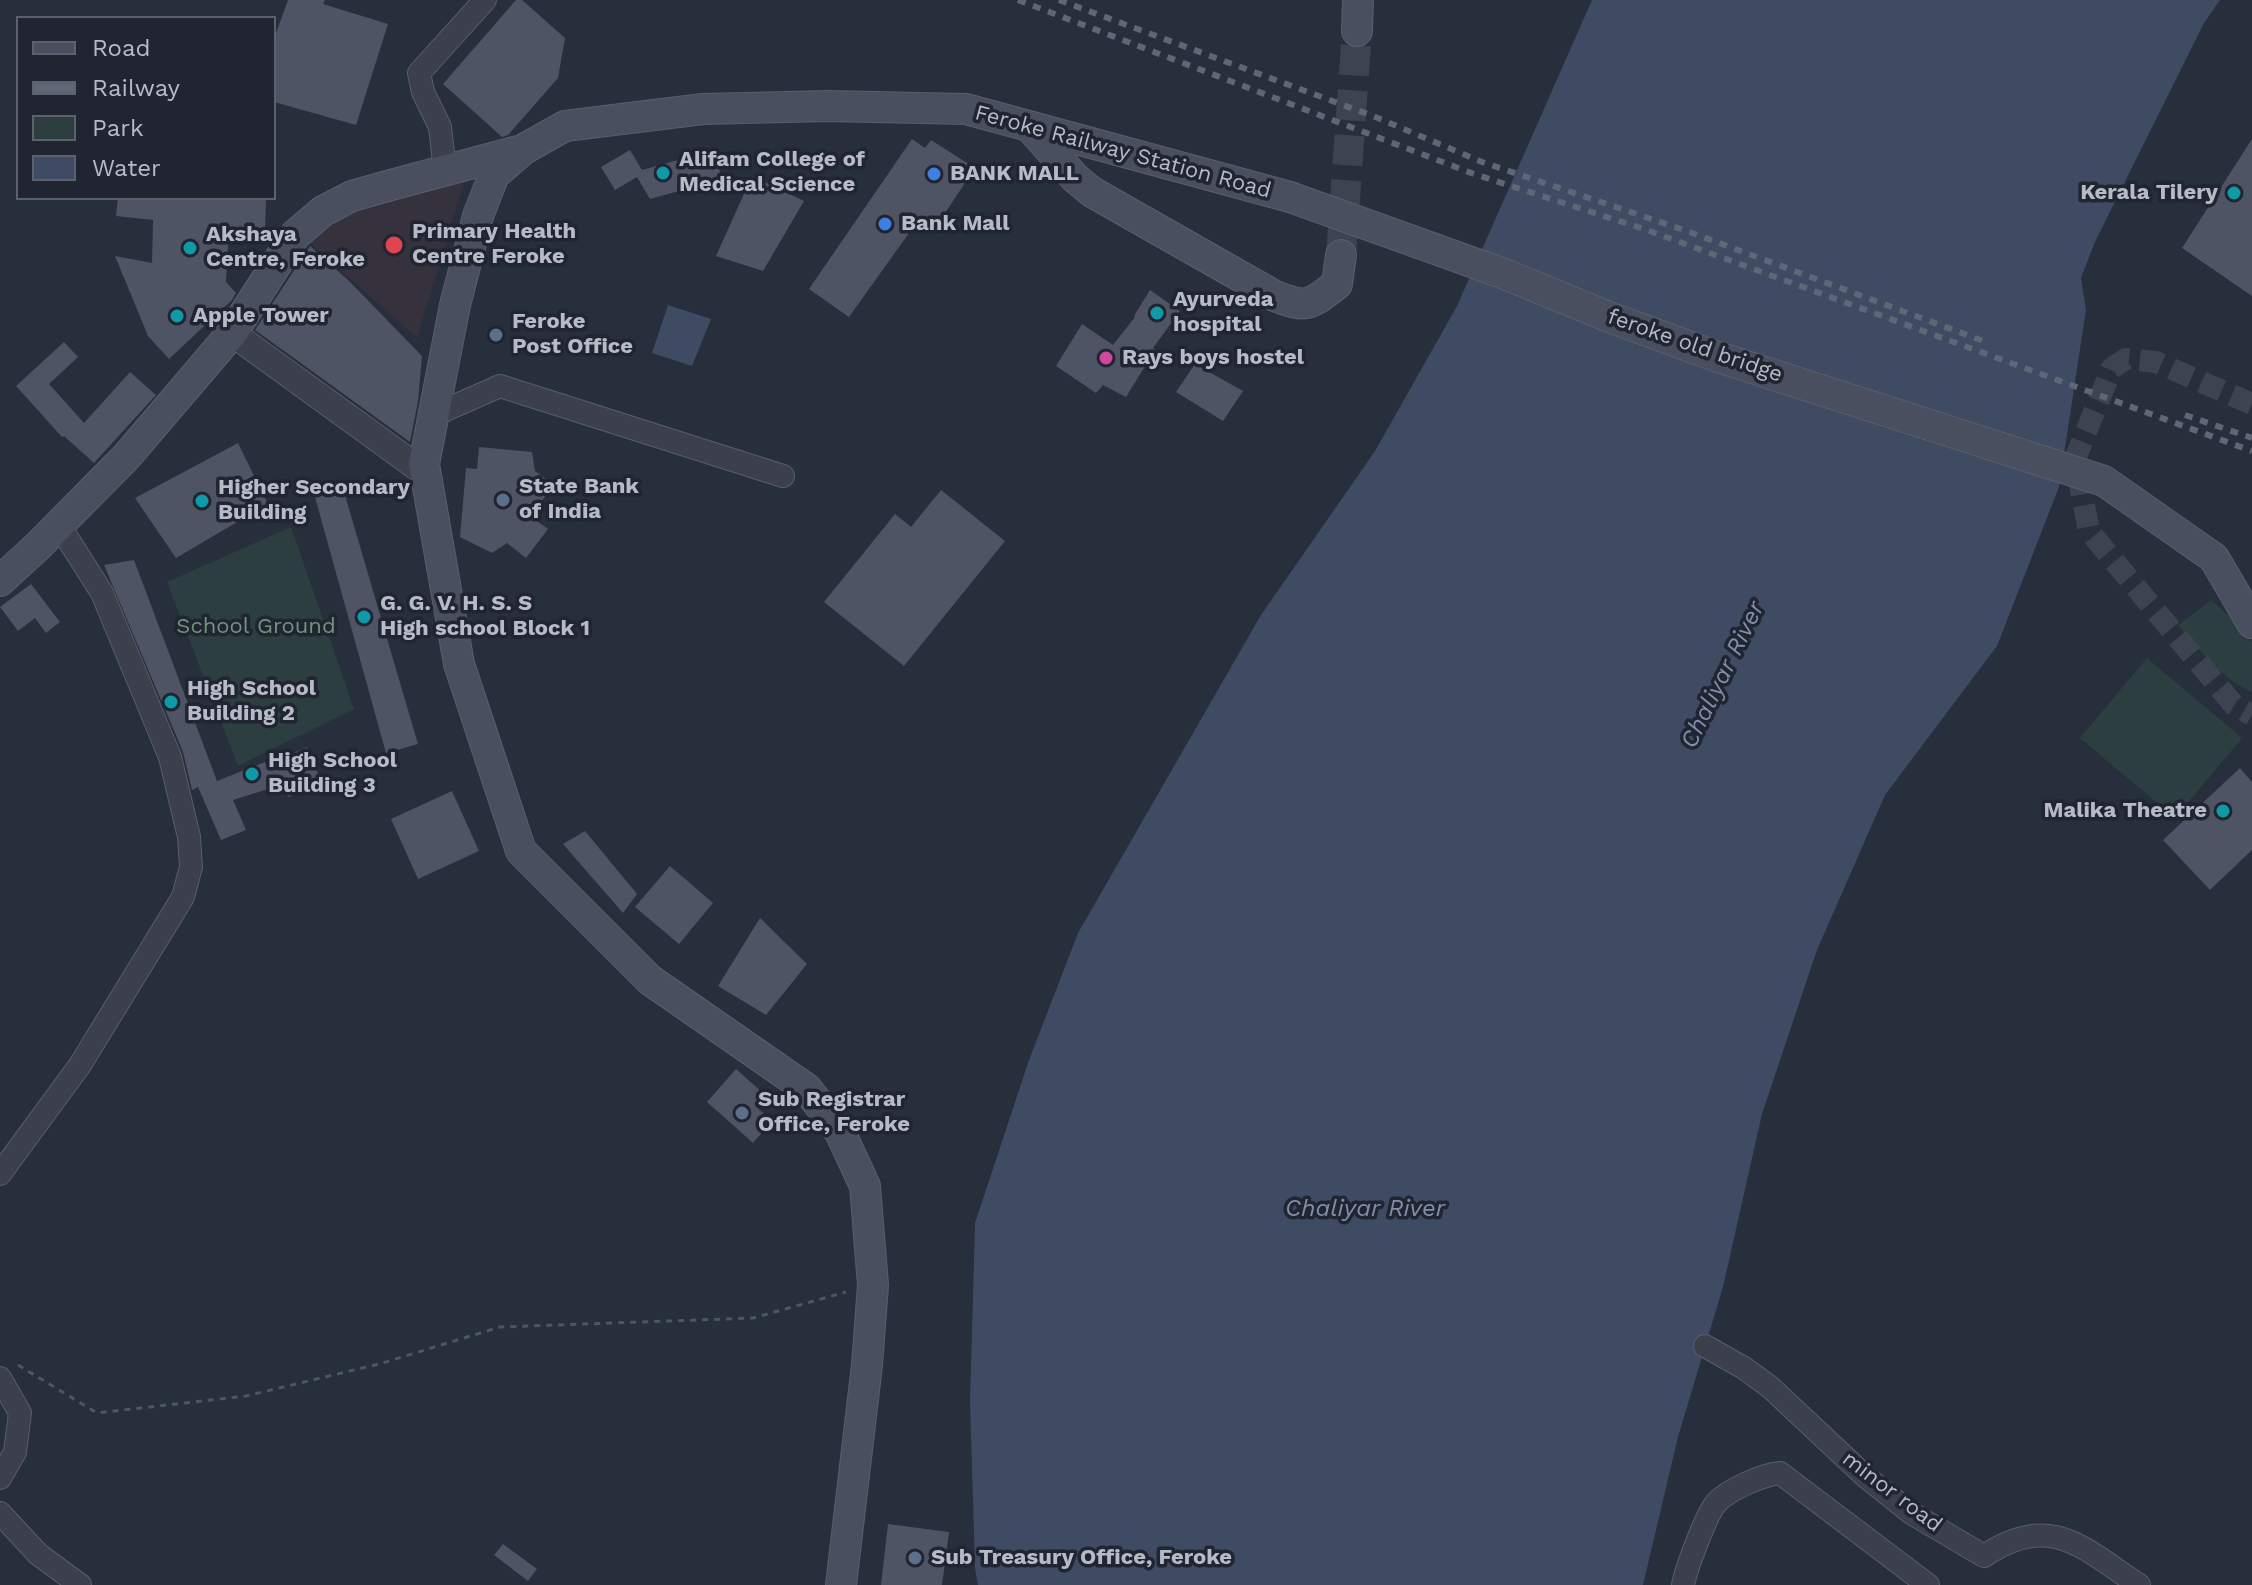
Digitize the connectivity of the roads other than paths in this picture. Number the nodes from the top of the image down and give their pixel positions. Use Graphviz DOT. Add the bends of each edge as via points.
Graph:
graph roads {
  1 [pos="485,0"];
  2 [pos="1358,0"];
  3 [pos="1357,31"];
  4 [pos="1029,126"];
  5 [pos="524,149"];
  6 [pos="445,171"];
  7 [pos="1290,197"];
  8 [pos="1341,255"];
  9 [pos="232,333"];
  10 [pos="434,415"];
  11 [pos="425,473"];
  12 [pos="783,476"];
  13 [pos="59,525"];
  14 [pos="0,581"];
  15 [pos="2252,623"];
  16 [pos="0,1174"];
  17 [pos="1705,1346"];
  18 [pos="6,1370"];
  19 [pos="0,1478"];
  20 [pos="0,1513"];
  21 [pos="80,1585"];
  22 [pos="841,1585"];
  23 [pos="1683,1585"];
  24 [pos="1928,1585"];
  25 [pos="2139,1585"];
  1 -- 6 [label="street" via="419,73 440,127"];
  2 -- 3 [label="main road"];
  4 -- 5 [label="main road, Feroke Railway Station Road" via="966,109 703,109 565,126"];
  4 -- 7 [label="main road, Feroke Railway Station Road"];
  4 -- 8 [label="main road" via="1092,192 1275,296 1296,304 1316,301 1337,284"];
  5 -- 6 [label="main road"];
  5 -- 10 [label="main road, Feroke Railway Station Road" via="494,175 478,216"];
  6 -- 9 [label="main road" via="352,196 323,211 295,235"];
  7 -- 15 [label="main road, feroke old bridge, bridge" via="1718,357 2104,481 2214,558"];
  9 -- 11 [label="street"];
  9 -- 13 [label="main road" via="127,456"];
  10 -- 11 [label="main road, Feroke Railway Station Road"];
  10 -- 12 [label="street" via="500,386"];
  11 -- 22 [label="main road, Feroke Railway Station Road" via="459,664 521,851 650,980 807,1089 840,1132 865,1186 873,1285"];
  13 -- 14 [label="main road"];
  13 -- 16 [label="street" via="102,593 170,757 191,867 183,897 80,1065"];
  17 -- 25 [label="street, minor road" via="1770,1387 1911,1513 1984,1556 2024,1535 2053,1535 2085,1548"];
  18 -- 19 [label="street" via="20,1413 15,1452"];
  20 -- 21 [label="street" via="38,1554"];
  23 -- 24 [label="street" via="1714,1504 1768,1474 1780,1473"];
}
